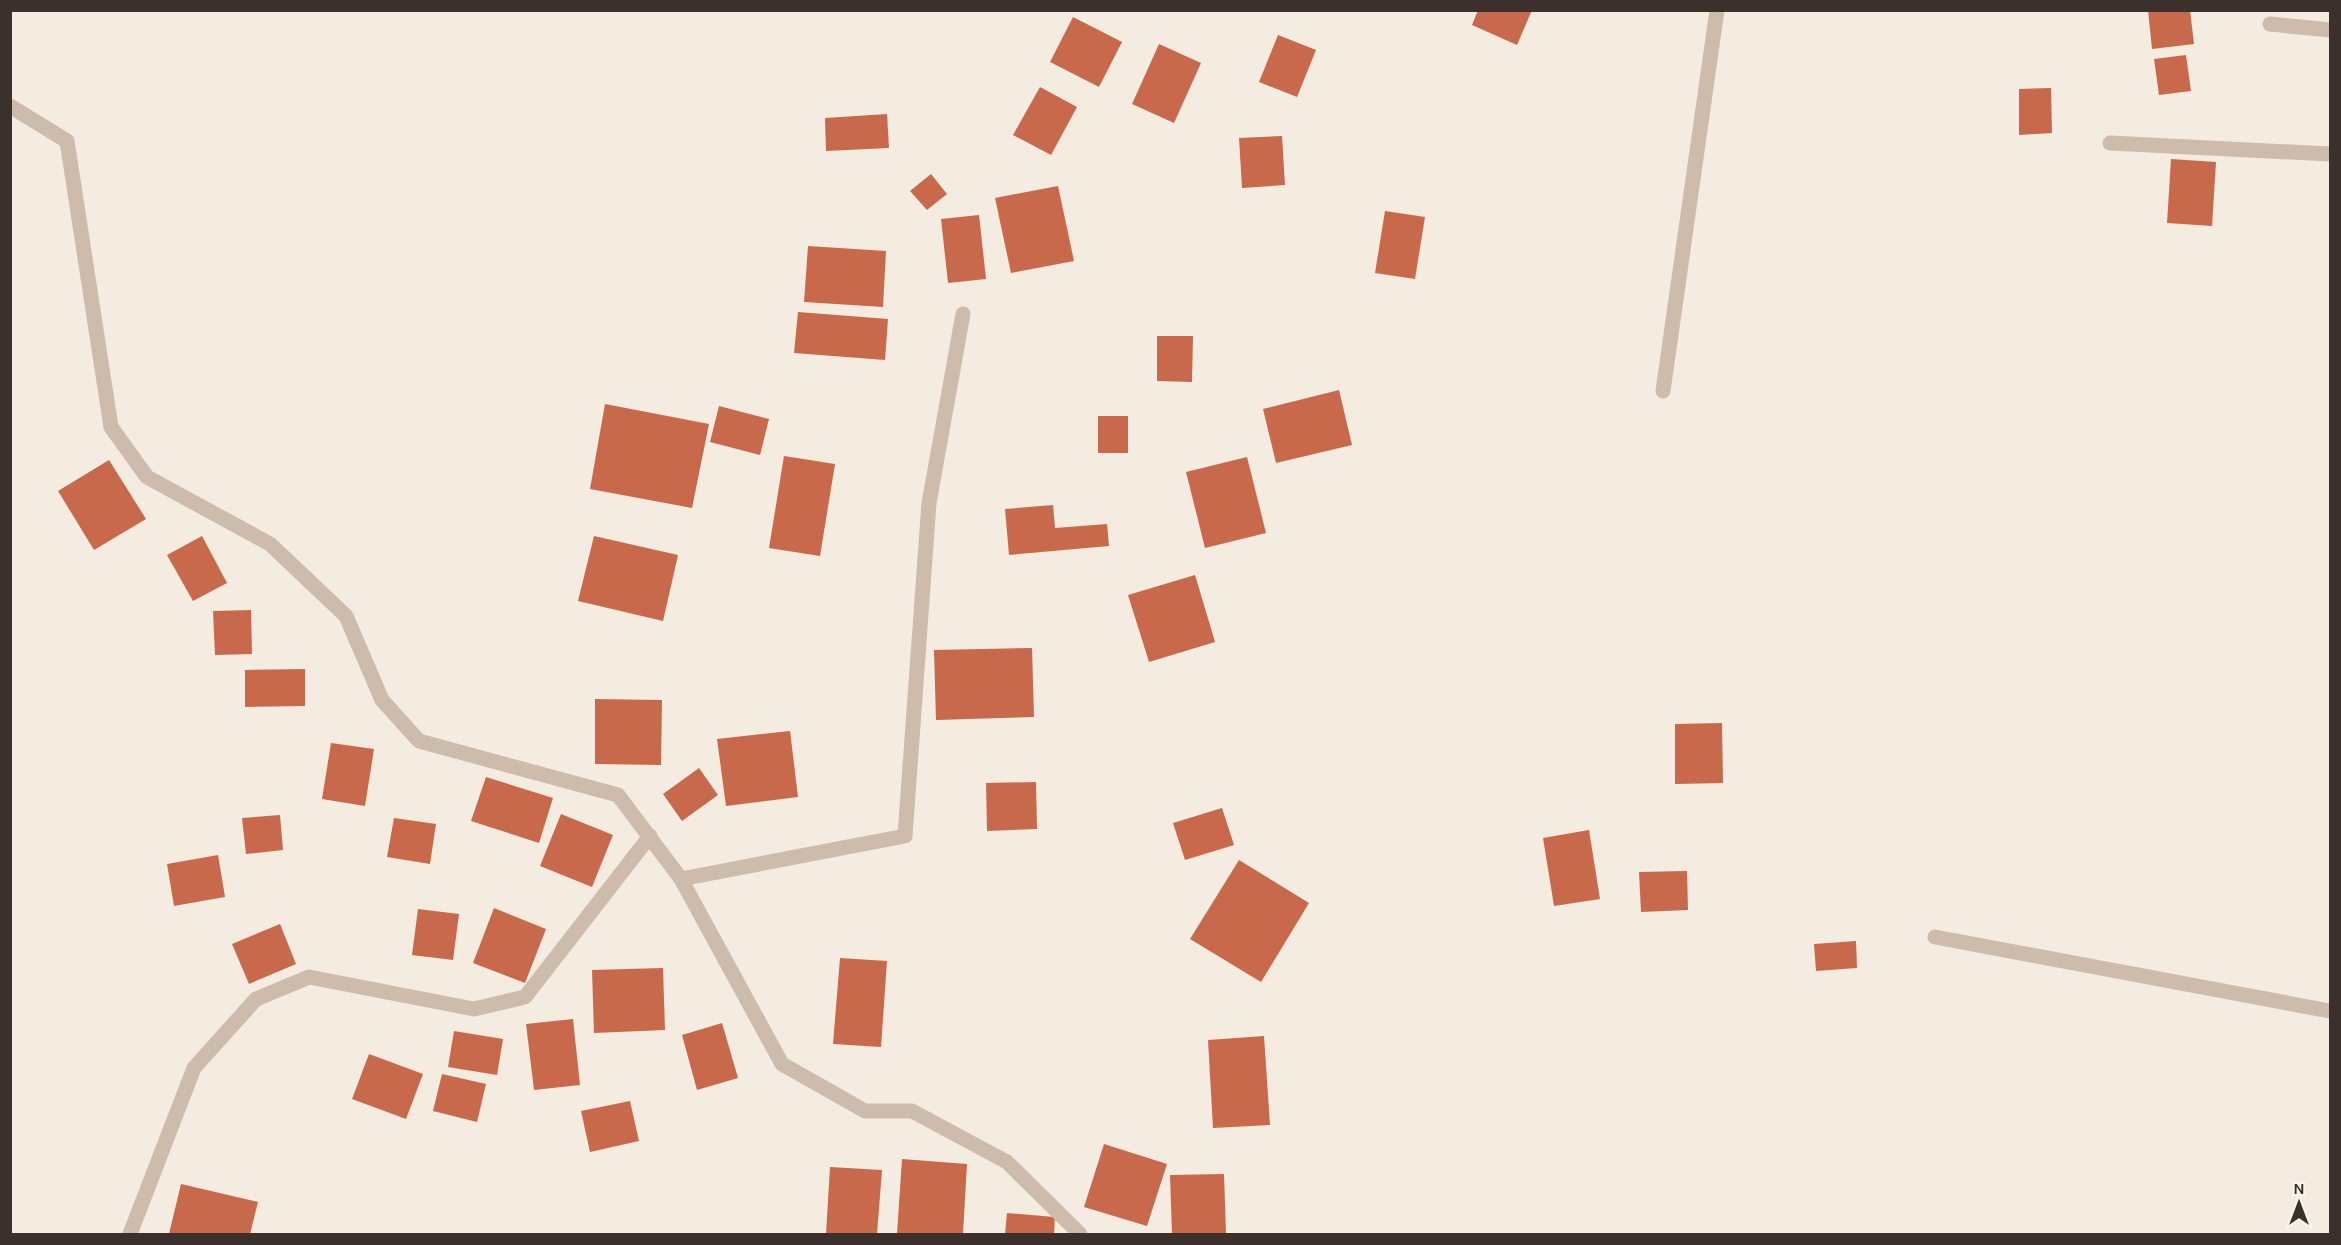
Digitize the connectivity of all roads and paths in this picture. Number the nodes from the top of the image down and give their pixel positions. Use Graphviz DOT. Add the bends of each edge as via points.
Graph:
graph roads {
  1 [pos="1717,10"];
  2 [pos="2270,24"];
  3 [pos="2331,30"];
  4 [pos="10,106"];
  5 [pos="2110,143"];
  6 [pos="2331,154"];
  7 [pos="963,314"];
  8 [pos="1663,391"];
  9 [pos="650,836"];
  10 [pos="681,879"];
  11 [pos="1935,937"];
  12 [pos="2331,1011"];
  13 [pos="130,1234"];
  14 [pos="1080,1234"];
  1 -- 8 [label="street"];
  2 -- 3 [label="street"];
  4 -- 9 [label="street" via="67,141 111,427 147,477 270,544 346,616 382,700 419,741 618,795"];
  5 -- 6 [label="street"];
  7 -- 10 [label="street" via="929,504 905,836"];
  9 -- 10 [label="street"];
  9 -- 13 [label="street" via="525,997 474,1009 309,977 256,999 194,1068"];
  10 -- 14 [label="street" via="782,1064 865,1112 912,1112 1007,1162"];
  11 -- 12 [label="street"];
}
